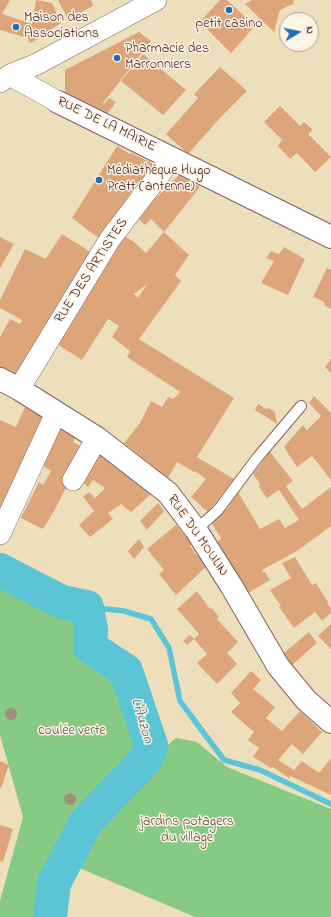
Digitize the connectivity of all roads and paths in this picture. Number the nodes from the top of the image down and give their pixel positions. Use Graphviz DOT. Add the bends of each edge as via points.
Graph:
graph roads {
  1 [pos="156,0"];
  2 [pos="5,79"];
  3 [pos="58,102"];
  4 [pos="172,158"];
  5 [pos="331,237"];
  6 [pos="9,384"];
  7 [pos="301,406"];
  8 [pos="56,413"];
  9 [pos="97,438"];
  10 [pos="72,480"];
  11 [pos="196,530"];
  12 [pos="0,534"];
  13 [pos="331,722"];
  1 -- 2 [label="street"];
  2 -- 3 [label="street, RUE DE LA MAIRIE"];
  3 -- 4 [label="main road, RUE DE LA MAIRIE"];
  4 -- 5 [label="main road, RUE DE LA MAIRIE"];
  4 -- 6 [label="street, RUE DES ARTISTES" via="110,239"];
  6 -- 8 [label="main road, RUE DU MOULIN"];
  7 -- 11 [label="lane" via="218,510"];
  8 -- 9 [label="main road, RUE DU MOULIN"];
  8 -- 12 [label="street"];
  9 -- 10 [label="street"];
  9 -- 11 [label="main road, RUE DU MOULIN" via="168,492"];
  11 -- 13 [label="main road, RUE DU MOULIN" via="278,666 306,700"];
}
